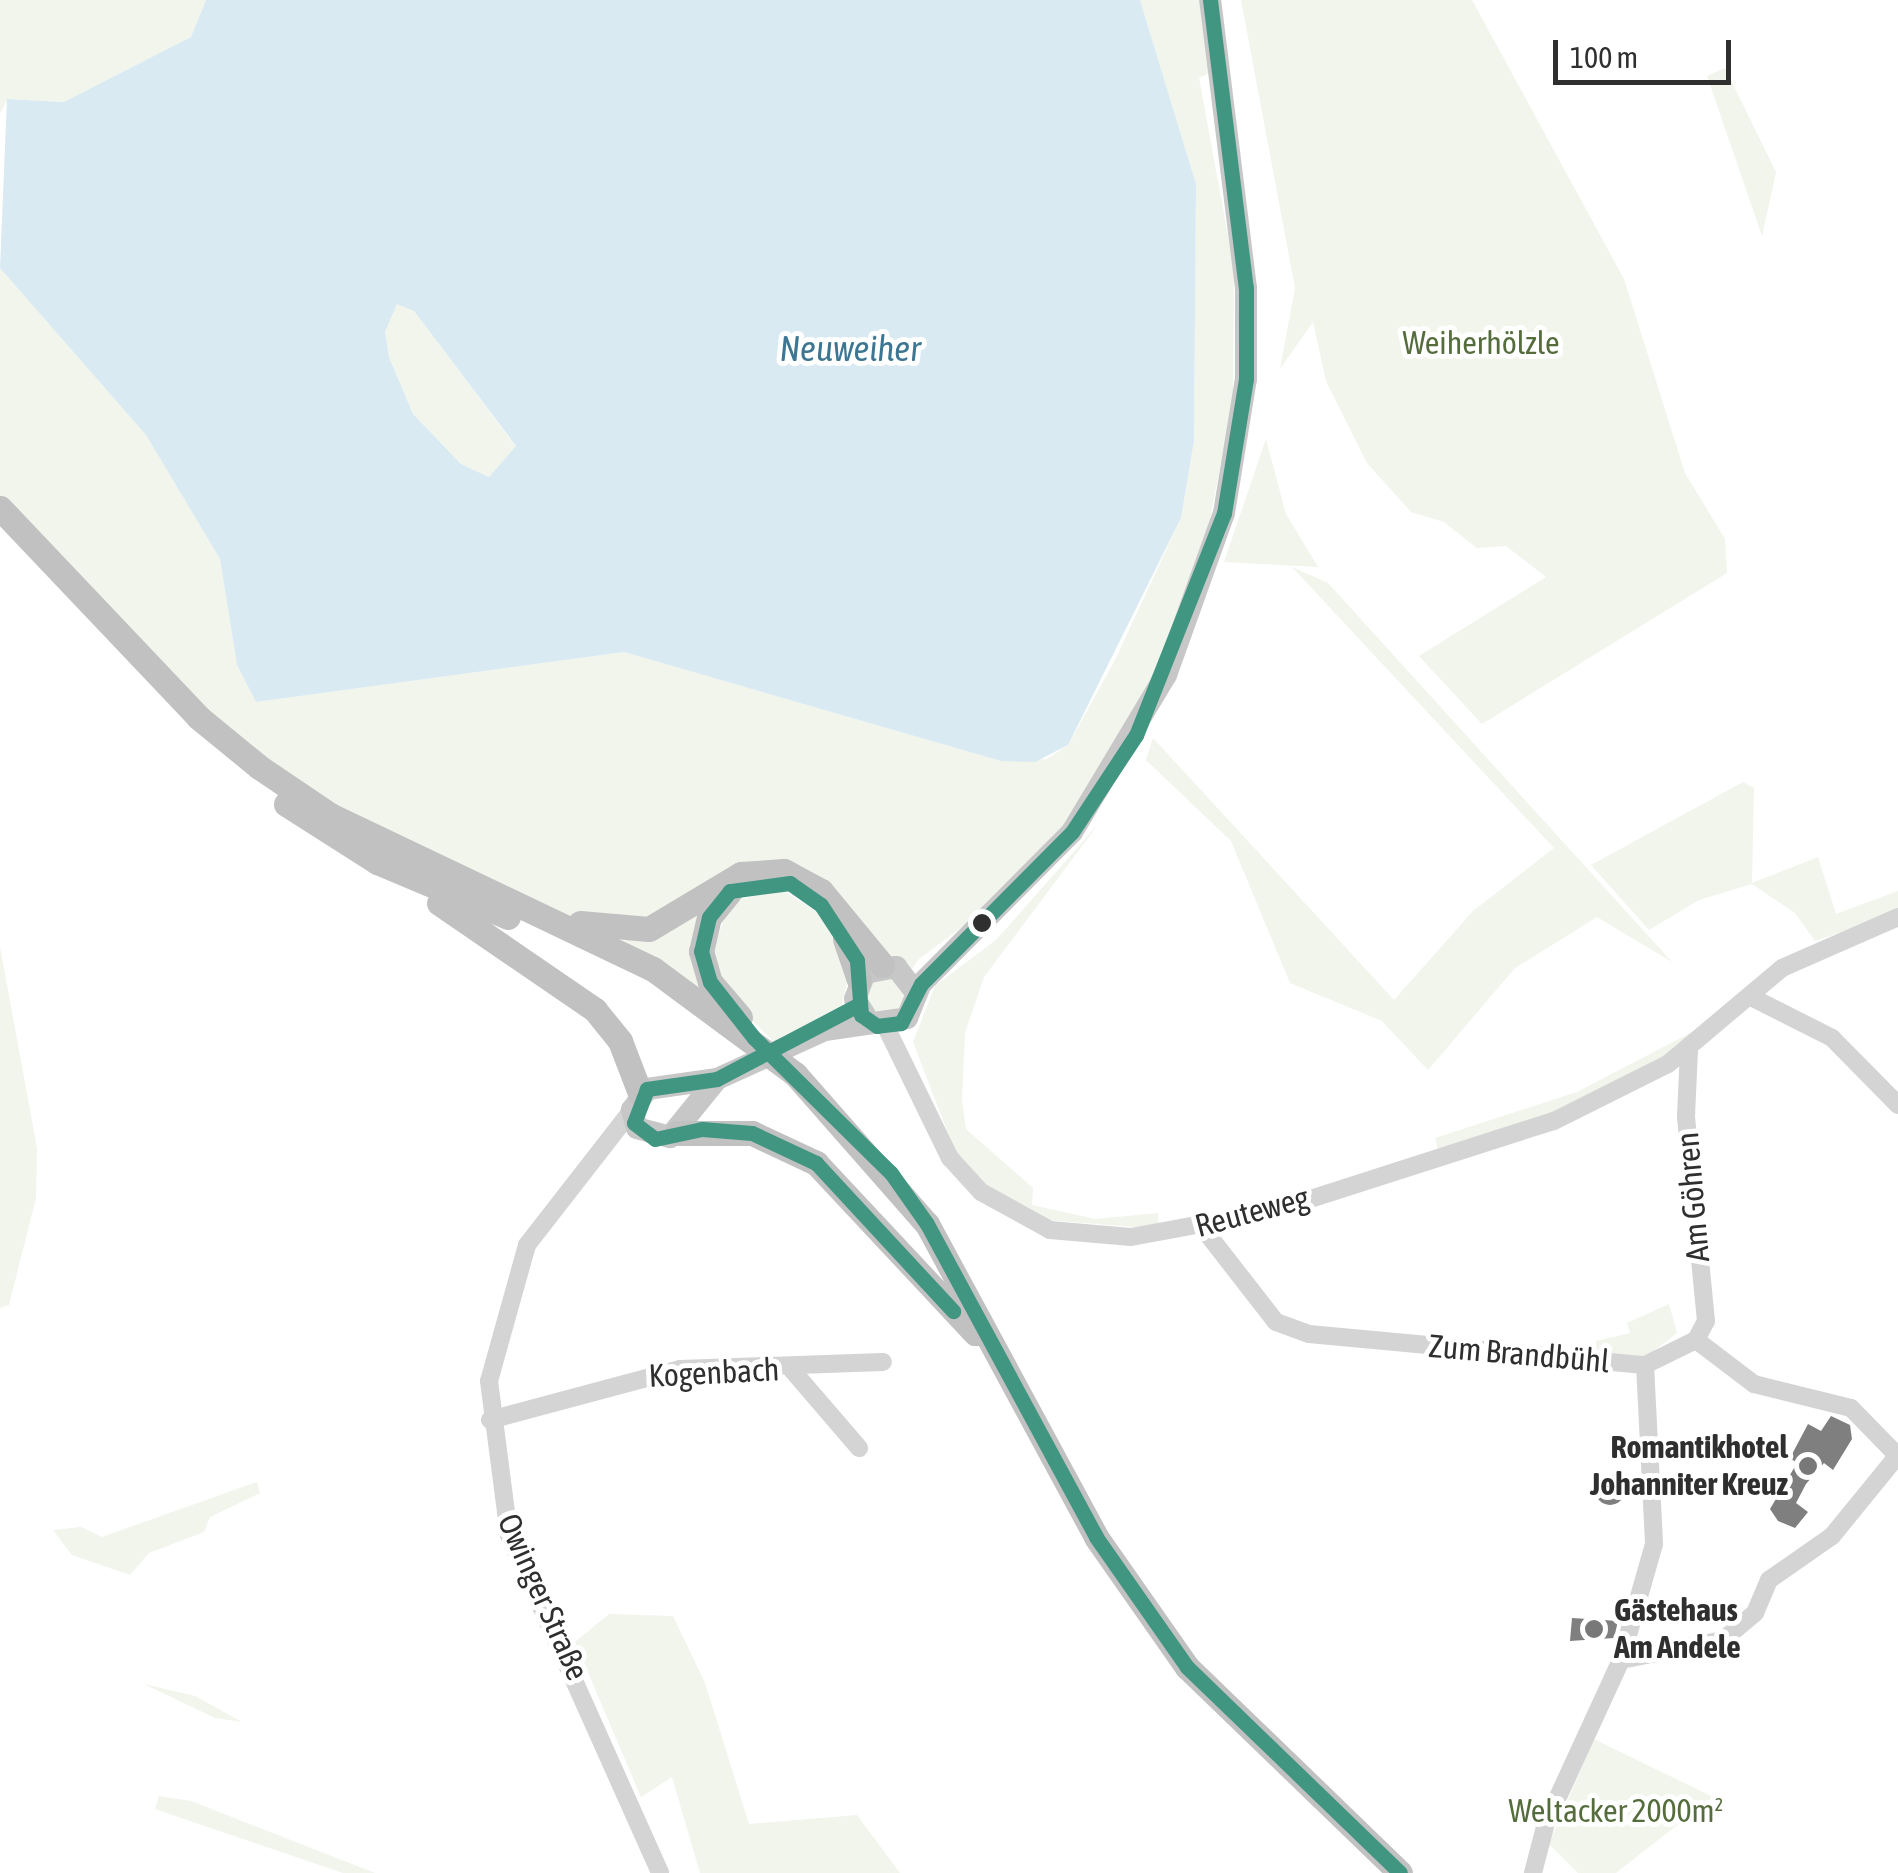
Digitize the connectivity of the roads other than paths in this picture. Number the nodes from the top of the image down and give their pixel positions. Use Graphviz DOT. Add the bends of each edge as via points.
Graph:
graph roads {
  1 [pos="1210,0"];
  2 [pos="0,508"];
  3 [pos="198,717"];
  4 [pos="377,862"];
  5 [pos="1898,917"];
  6 [pos="555,920"];
  7 [pos="949,953"];
  8 [pos="892,968"];
  9 [pos="916,993"];
  10 [pos="1751,997"];
  11 [pos="875,1011"];
  12 [pos="754,1038"];
  13 [pos="1689,1050"];
  14 [pos="722,1077"];
  15 [pos="671,1088"];
  16 [pos="636,1102"];
  17 [pos="1898,1104"];
  18 [pos="682,1123"];
  19 [pos="641,1133"];
  20 [pos="593,1156"];
  21 [pos="1202,1227"];
  22 [pos="975,1333"];
  23 [pos="1696,1340"];
  24 [pos="883,1362"];
  25 [pos="1645,1365"];
  26 [pos="792,1370"];
  27 [pos="490,1420"];
  28 [pos="859,1448"];
  29 [pos="1898,1455"];
  30 [pos="1622,1660"];
  31 [pos="660,1873"];
  32 [pos="1379,1873"];
  33 [pos="1400,1873"];
  34 [pos="1532,1873"];
  1 -- 7 [label="main road" via="1249,326 1224,513 1166,675 1106,786 1029,881"];
  2 -- 3 [label="highway"];
  3 -- 4 [label="highway" via="262,786"];
  3 -- 6 [label="highway" via="330,815"];
  4 -- 16 [label="highway" via="569,986 620,1041"];
  4 -- 22 [label="highway" via="581,949 728,1038 888,1194"];
  5 -- 10 [label="street" via="1782,968"];
  6 -- 8 [label="highway" via="649,929 741,874 784,871 821,891"];
  6 -- 12 [label="highway" via="653,969"];
  7 -- 8 [label="main road"];
  7 -- 9 [label="main road"];
  8 -- 9 [label="main road"];
  8 -- 11 [label="main road"];
  9 -- 11 [label="main road"];
  10 -- 13 [label="street, Reuteweg"];
  10 -- 17 [label="street" via="1832,1038"];
  11 -- 12 [label="highway" via="857,960 812,896 778,880 741,884 709,917 702,950 710,982"];
  11 -- 14 [label="main road"];
  11 -- 21 [label="street, Reuteweg" via="906,1056 950,1158 1014,1216 1098,1237"];
  12 -- 33 [label="highway" via="891,1173 928,1224 1096,1537 1187,1667"];
  13 -- 21 [label="street, Reuteweg" via="1554,1122"];
  13 -- 23 [label="street, Am Göhren" via="1686,1117 1706,1321"];
  14 -- 15 [label="main road"];
  14 -- 18 [label="main road"];
  15 -- 16 [label="main road"];
  15 -- 18 [label="main road"];
  16 -- 19 [label="main road"];
  16 -- 20 [label="street, Owinger Straße"];
  18 -- 19 [label="main road"];
  18 -- 22 [label="highway" via="752,1133 816,1163"];
  19 -- 20 [label="street, Owinger Straße"];
  20 -- 27 [label="street, Owinger Straße" via="538,1225 506,1293"];
  21 -- 25 [label="street, Zum Brandbühl" via="1276,1322 1310,1334"];
  22 -- 32 [label="highway" via="1077,1537 1130,1618 1203,1710"];
  23 -- 25 [label="street"];
  23 -- 29 [label="street" via="1754,1384 1851,1408"];
  24 -- 26 [label="street, Kogenbach"];
  25 -- 30 [label="street, Zum Brandbühl" via="1654,1544"];
  26 -- 27 [label="street, Kogenbach" via="680,1368"];
  26 -- 28 [label="street"];
  27 -- 31 [label="street, Owinger Straße" via="509,1534"];
  29 -- 30 [label="street" via="1832,1536 1770,1580 1755,1613 1723,1640"];
  30 -- 34 [label="street, Zum Brandbühl" via="1546,1823"];
}
